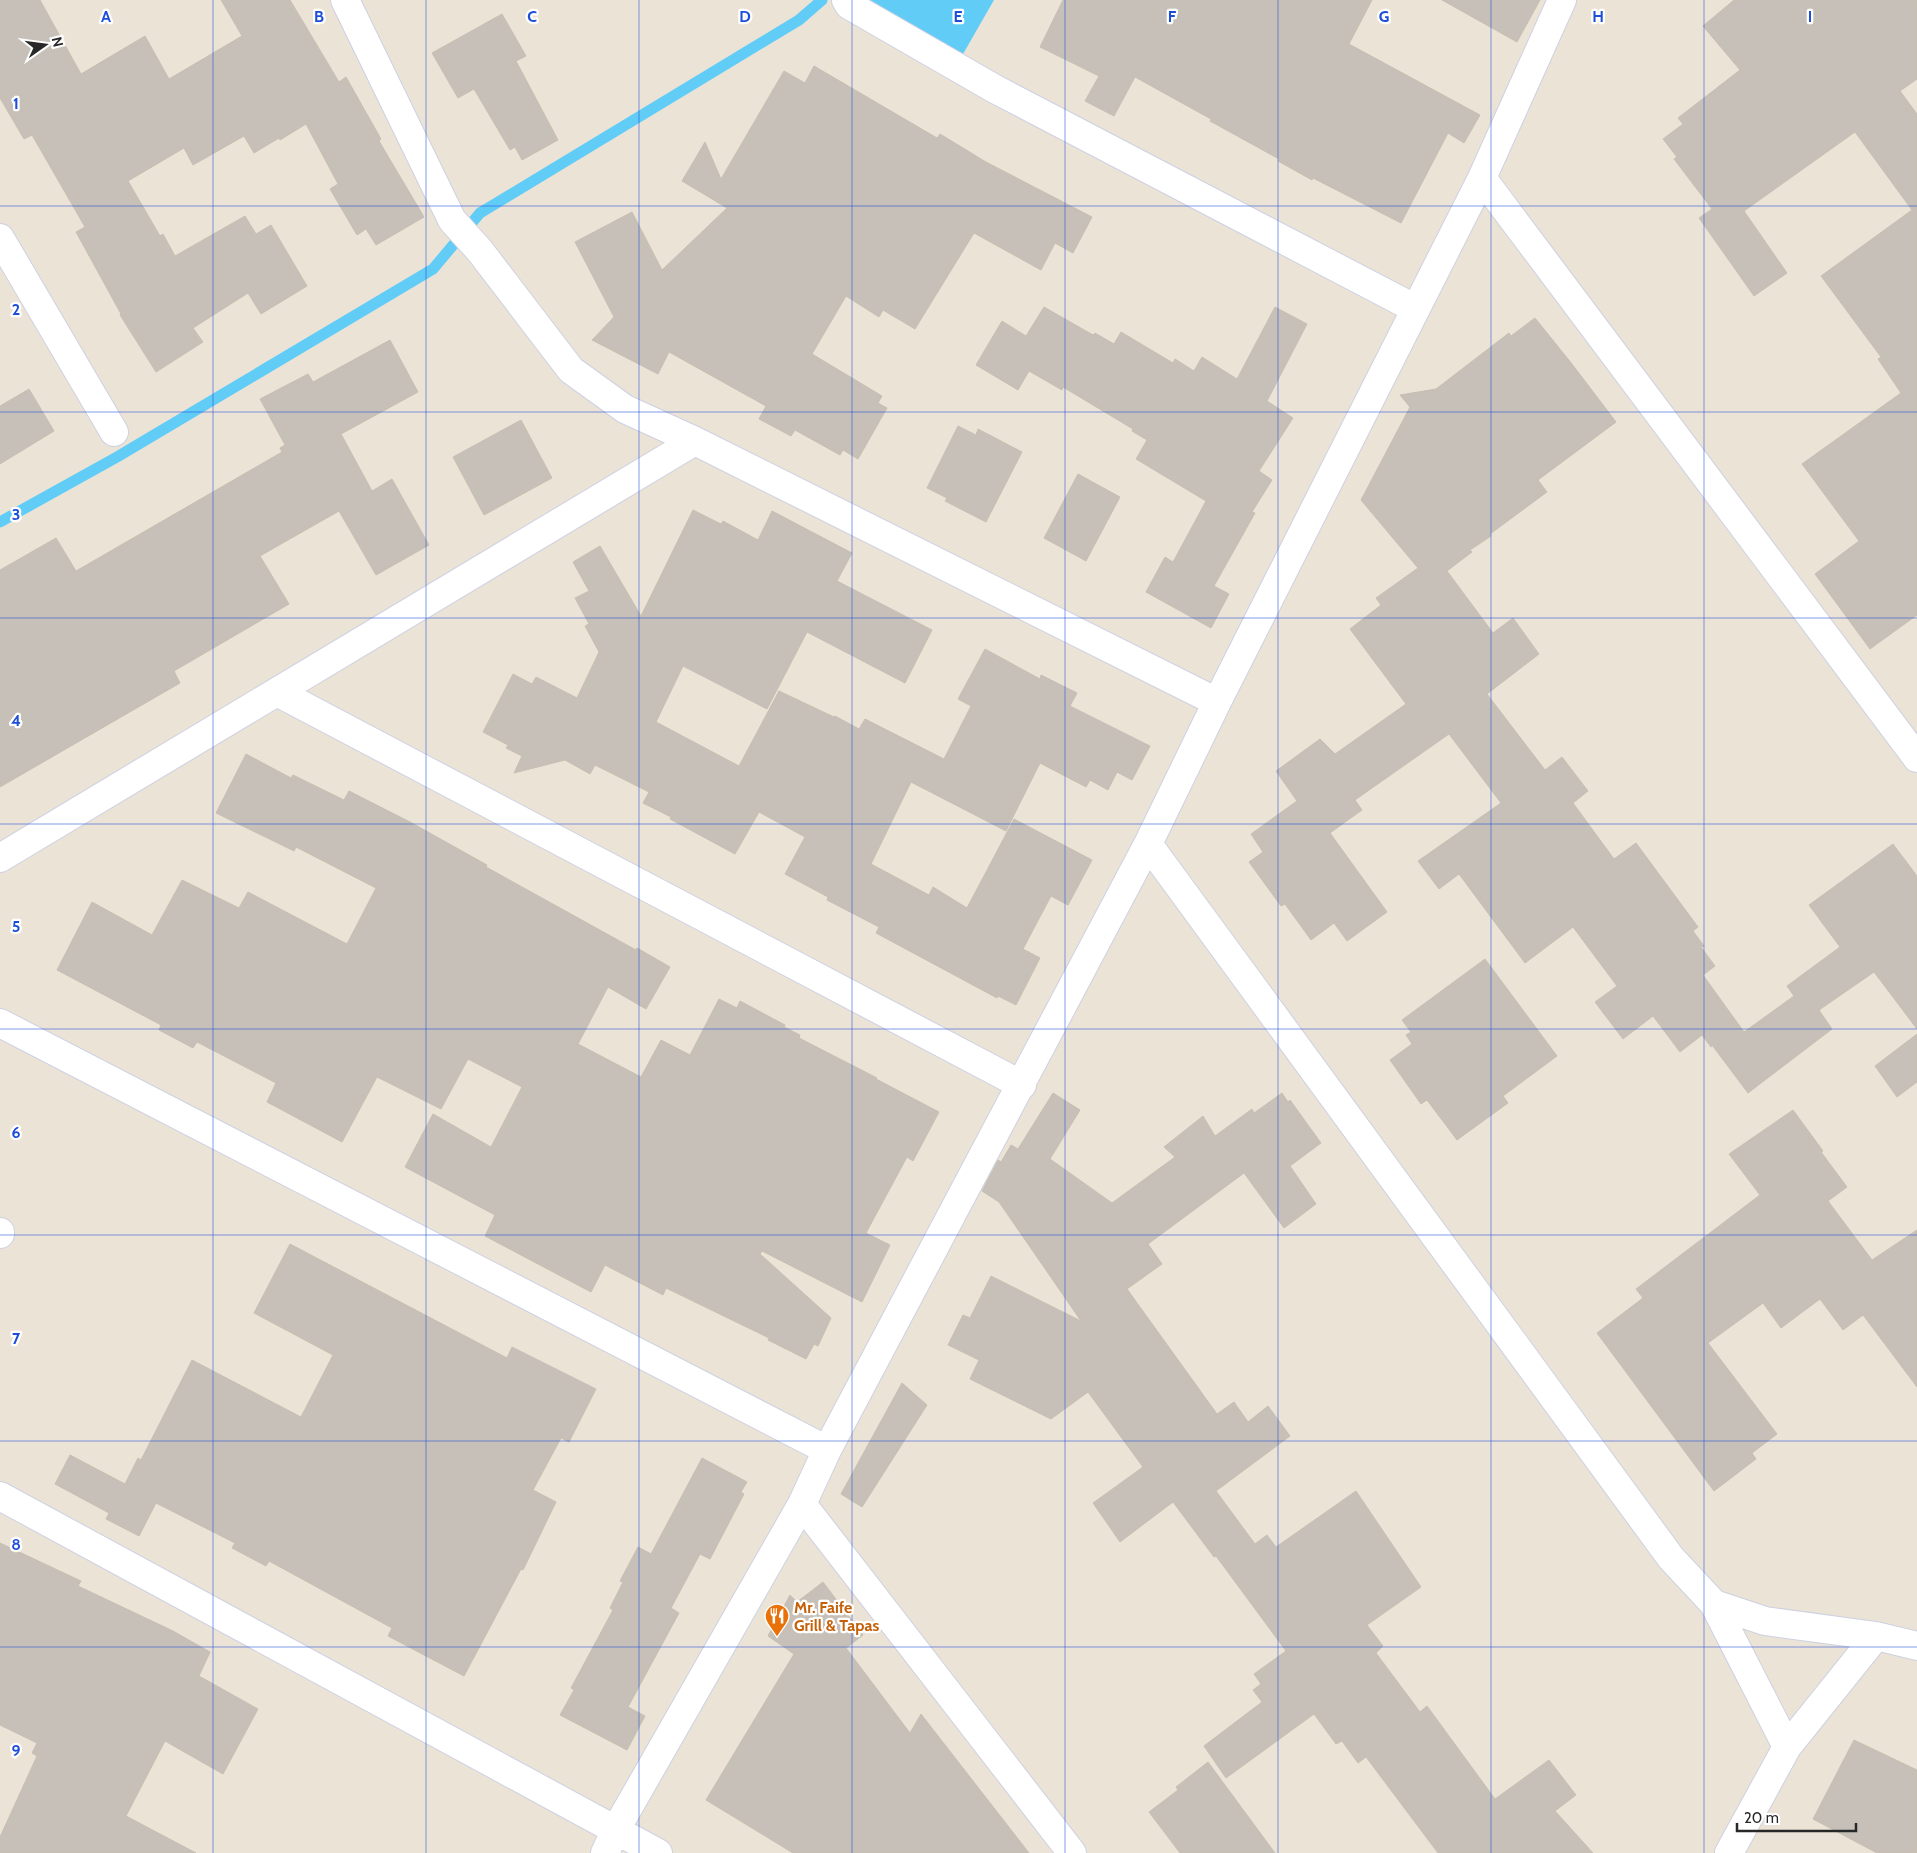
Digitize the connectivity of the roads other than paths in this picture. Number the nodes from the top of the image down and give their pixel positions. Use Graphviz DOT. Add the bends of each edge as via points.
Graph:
graph roads {
  1 [pos="345,0"];
  2 [pos="1562,0"];
  3 [pos="847,2"];
  4 [pos="1482,178"];
  5 [pos="0,238"];
  6 [pos="1416,309"];
  7 [pos="114,432"];
  8 [pos="695,441"];
  9 [pos="277,692"];
  10 [pos="1217,702"];
  11 [pos="1917,758"];
  12 [pos="1148,844"];
  13 [pos="0,858"];
  14 [pos="0,1023"];
  15 [pos="1022,1084"];
  16 [pos="827,1450"];
  17 [pos="0,1496"];
  18 [pos="802,1504"];
  19 [pos="1714,1604"];
  20 [pos="1876,1636"];
  21 [pos="1917,1646"];
  22 [pos="1787,1747"];
  23 [pos="610,1842"];
  24 [pos="658,1853"];
  25 [pos="1072,1853"];
  26 [pos="1729,1853"];
  1 -- 8 [label="street" via="452,220 572,370 625,409"];
  2 -- 4 [label="street"];
  3 -- 6 [label="street" via="995,89"];
  4 -- 6 [label="street"];
  4 -- 11 [label="street"];
  5 -- 7 [label="street"];
  6 -- 10 [label="street"];
  8 -- 9 [label="street"];
  8 -- 10 [label="street"];
  9 -- 13 [label="street"];
  9 -- 15 [label="street"];
  10 -- 12 [label="street"];
  12 -- 15 [label="street"];
  12 -- 19 [label="street" via="1671,1558"];
  14 -- 16 [label="street"];
  15 -- 16 [label="street"];
  16 -- 18 [label="street"];
  17 -- 23 [label="street" via="203,1605"];
  18 -- 23 [label="street"];
  18 -- 25 [label="street"];
  19 -- 20 [label="street" via="1765,1621"];
  19 -- 22 [label="street"];
  20 -- 21 [label="street"];
  20 -- 22 [label="street"];
  22 -- 26 [label="street"];
  23 -- 24 [label="street"];
}
